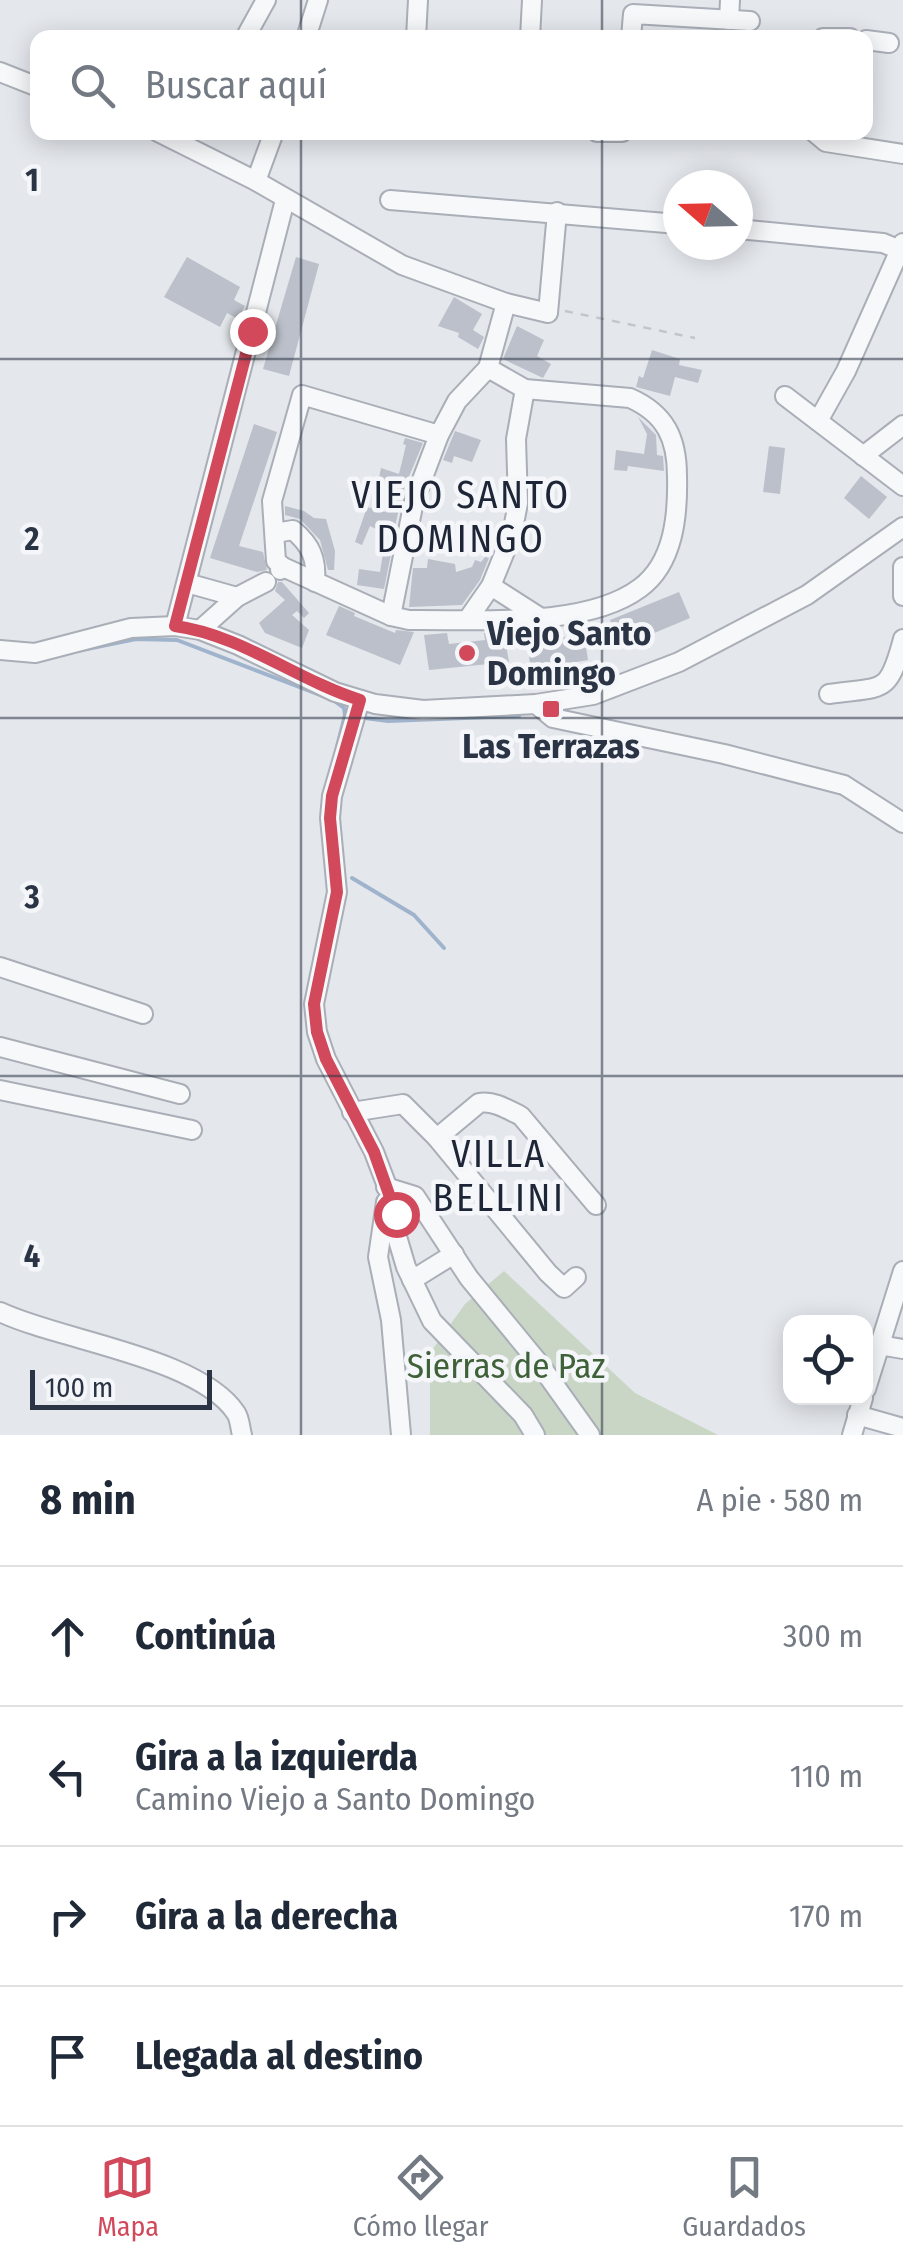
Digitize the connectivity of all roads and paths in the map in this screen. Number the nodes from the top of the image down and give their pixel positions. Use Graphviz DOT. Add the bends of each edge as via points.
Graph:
graph roads {
  1 [pos="266,0"];
  2 [pos="318,0"];
  3 [pos="418,0"];
  4 [pos="532,0"];
  5 [pos="730,0"];
  6 [pos="729,20"];
  7 [pos="750,22"];
  8 [pos="249,30"];
  9 [pos="309,30"];
  10 [pos="416,30"];
  11 [pos="530,30"];
  12 [pos="632,30"];
  13 [pos="873,41"];
  14 [pos="890,44"];
  15 [pos="0,72"];
  16 [pos="30,84"];
  17 [pos="196,140"];
  18 [pos="271,140"];
  19 [pos="824,140"];
  20 [pos="903,154"];
  21 [pos="256,181"];
  22 [pos="285,200"];
  23 [pos="390,200"];
  24 [pos="557,212"];
  25 [pos="663,223"];
  26 [pos="753,230"];
  27 [pos="902,246"];
  28 [pos="506,303"];
  29 [pos="548,314"];
  30 [pos="695,338"];
  31 [pos="488,368"];
  32 [pos="525,389"];
  33 [pos="784,396"];
  34 [pos="818,422"];
  35 [pos="903,425"];
  36 [pos="438,434"];
  37 [pos="863,456"];
  38 [pos="903,486"];
  39 [pos="903,526"];
  40 [pos="275,533"];
  41 [pos="903,568"];
  42 [pos="276,573"];
  43 [pos="315,582"];
  44 [pos="187,583"];
  45 [pos="490,586"];
  46 [pos="903,596"];
  47 [pos="236,597"];
  48 [pos="391,616"];
  49 [pos="468,619"];
  50 [pos="543,619"];
  51 [pos="175,626"];
  52 [pos="200,630"];
  53 [pos="903,639"];
  54 [pos="0,650"];
  55 [pos="829,694"];
  56 [pos="360,700"];
  57 [pos="536,704"];
  58 [pos="903,823"];
  59 [pos="0,967"];
  60 [pos="143,1014"];
  61 [pos="0,1047"];
  62 [pos="0,1090"];
  63 [pos="180,1094"];
  64 [pos="352,1112"];
  65 [pos="192,1130"];
  66 [pos="437,1138"];
  67 [pos="386,1187"];
  68 [pos="596,1205"];
  69 [pos="454,1254"];
  70 [pos="903,1271"];
  71 [pos="409,1273"];
  72 [pos="379,1274"];
  73 [pos="576,1277"];
  74 [pos="0,1312"];
  75 [pos="879,1346"];
  76 [pos="903,1349"];
  77 [pos="873,1366"];
  78 [pos="860,1406"];
  79 [pos="903,1428"];
  80 [pos="242,1435"];
  81 [pos="401,1435"];
  82 [pos="535,1435"];
  83 [pos="590,1435"];
  84 [pos="852,1435"];
  1 -- 8 [label="street"];
  2 -- 9 [label="street"];
  3 -- 10 [label="street"];
  4 -- 11 [label="street"];
  5 -- 6 [label="street"];
  6 -- 7 [label="street"];
  6 -- 12 [label="street" via="634,14"];
  13 -- 14 [label="street"];
  15 -- 16 [label="street"];
  17 -- 21 [label="street"];
  18 -- 21 [label="street"];
  19 -- 20 [label="street"];
  21 -- 22 [label="street"];
  22 -- 28 [label="street" via="402,265"];
  22 -- 44 [label="street"];
  23 -- 24 [label="street"];
  24 -- 25 [label="street"];
  24 -- 29 [label="street"];
  26 -- 27 [label="street"];
  27 -- 34 [label="street"];
  28 -- 29 [label="street"];
  28 -- 31 [label="street"];
  29 -- 30 [label="path" via="566,311"];
  31 -- 32 [label="street"];
  31 -- 36 [label="street"];
  32 -- 45 [label="street" via="516,439 518,503"];
  32 -- 50 [label="street" via="630,398 646,405 677,448 674,533 642,586 616,602"];
  33 -- 34 [label="street"];
  34 -- 37 [label="street"];
  35 -- 37 [label="street"];
  36 -- 40 [label="street" via="302,396 272,501"];
  36 -- 48 [label="street" via="414,501"];
  37 -- 38 [label="street"];
  39 -- 57 [label="street" via="807,595 680,662 593,695"];
  40 -- 42 [label="street"];
  40 -- 43 [label="street" via="293,530 304,539 314,555"];
  41 -- 46 [label="street"];
  42 -- 43 [label="street"];
  42 -- 47 [label="street"];
  43 -- 48 [label="street"];
  44 -- 47 [label="street"];
  44 -- 51 [label="street"];
  45 -- 49 [label="street"];
  45 -- 50 [label="street"];
  47 -- 52 [label="street"];
  48 -- 49 [label="street"];
  49 -- 50 [label="street"];
  51 -- 52 [label="street"];
  51 -- 54 [label="street" via="131,628 35,653"];
  52 -- 56 [label="street"];
  53 -- 55 [label="street" via="893,677 880,686"];
  56 -- 57 [label="street" via="423,710"];
  56 -- 64 [label="street" via="332,796 337,892 314,1004 326,1059"];
  57 -- 58 [label="street" via="553,718 844,785"];
  59 -- 60 [label="street"];
  61 -- 63 [label="street"];
  62 -- 65 [label="street"];
  64 -- 66 [label="street" via="403,1104"];
  64 -- 67 [label="street"];
  66 -- 68 [label="street" via="478,1103 508,1110 521,1116"];
  66 -- 73 [label="street" via="548,1273 564,1288"];
  67 -- 69 [label="street" via="416,1196"];
  67 -- 71 [label="street"];
  67 -- 72 [label="street"];
  69 -- 71 [label="street"];
  69 -- 83 [label="street"];
  70 -- 75 [label="street"];
  71 -- 72 [label="street"];
  71 -- 82 [label="street" via="432,1320"];
  72 -- 81 [label="street" via="391,1320"];
  74 -- 80 [label="street" via="174,1368 223,1398 238,1415"];
  75 -- 76 [label="street"];
  75 -- 77 [label="street"];
  78 -- 79 [label="street"];
  78 -- 84 [label="street"];
}
